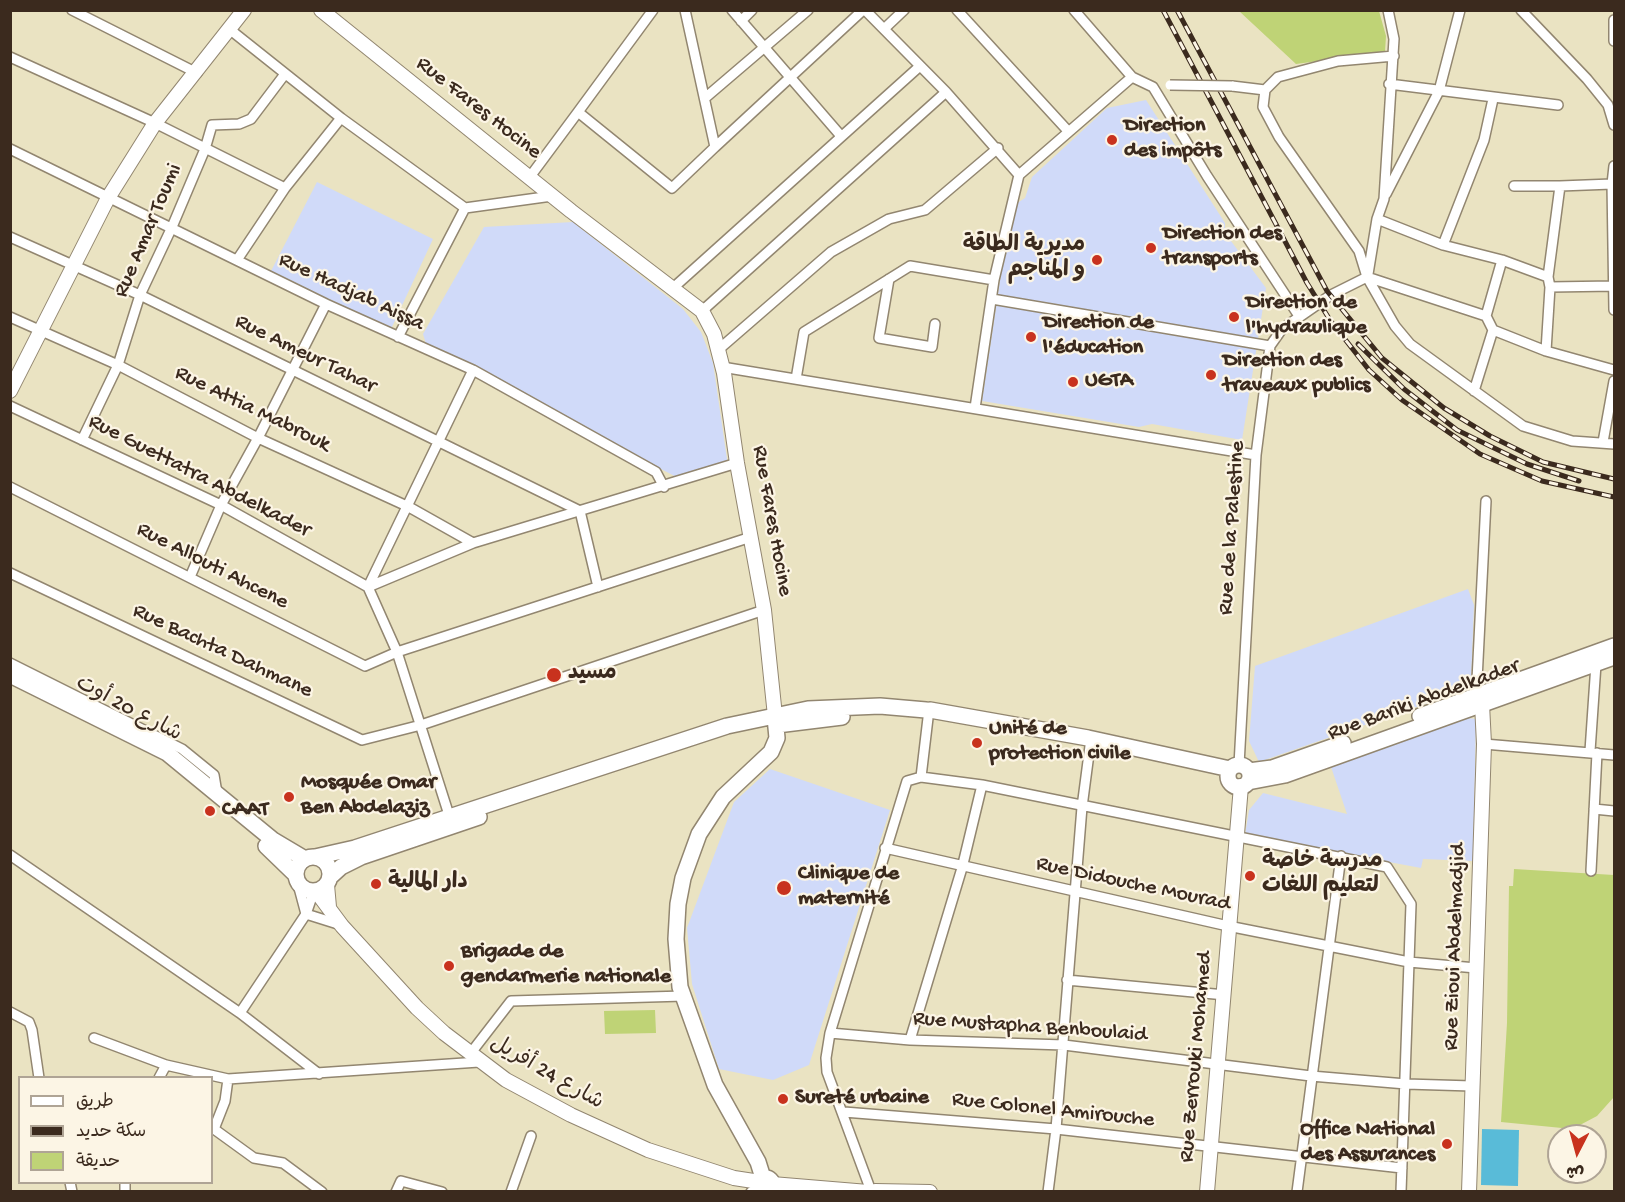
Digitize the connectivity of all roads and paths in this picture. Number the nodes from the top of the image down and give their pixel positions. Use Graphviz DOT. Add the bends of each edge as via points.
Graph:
graph roads {
  1 [pos="72,10"];
  2 [pos="321,10"];
  3 [pos="653,10"];
  4 [pos="685,10"];
  5 [pos="732,10"];
  6 [pos="752,10"];
  7 [pos="808,10"];
  8 [pos="864,10"];
  9 [pos="904,10"];
  10 [pos="957,10"];
  11 [pos="1074,10"];
  12 [pos="1388,10"];
  13 [pos="1460,10"];
  14 [pos="1521,10"];
  15 [pos="240,12"];
  16 [pos="1614,20"];
  17 [pos="741,21"];
  18 [pos="228,28"];
  19 [pos="884,29"];
  20 [pos="1614,41"];
  21 [pos="764,48"];
  22 [pos="1394,56"];
  23 [pos="10,57"];
  24 [pos="920,66"];
  25 [pos="197,73"];
  26 [pos="285,74"];
  27 [pos="792,77"];
  28 [pos="1132,77"];
  29 [pos="1389,84"];
  30 [pos="1153,87"];
  31 [pos="1265,90"];
  32 [pos="1439,91"];
  33 [pos="946,92"];
  34 [pos="705,98"];
  35 [pos="1493,99"];
  36 [pos="1558,105"];
  37 [pos="578,112"];
  38 [pos="342,118"];
  39 [pos="155,123"];
  40 [pos="1614,125"];
  41 [pos="1068,131"];
  42 [pos="841,136"];
  43 [pos="715,147"];
  44 [pos="998,148"];
  45 [pos="10,149"];
  46 [pos="205,149"];
  47 [pos="1614,166"];
  48 [pos="1019,175"];
  49 [pos="529,178"];
  50 [pos="1612,184"];
  51 [pos="1514,186"];
  52 [pos="1560,186"];
  53 [pos="285,188"];
  54 [pos="552,196"];
  55 [pos="108,198"];
  56 [pos="1384,199"];
  57 [pos="465,208"];
  58 [pos="1377,219"];
  59 [pos="172,227"];
  60 [pos="10,237"];
  61 [pos="1443,245"];
  62 [pos="237,260"];
  63 [pos="1502,260"];
  64 [pos="73,266"];
  65 [pos="1367,277"];
  66 [pos="1548,277"];
  67 [pos="889,279"];
  68 [pos="994,280"];
  69 [pos="1614,286"];
  70 [pos="1550,287"];
  71 [pos="673,288"];
  72 [pos="140,295"];
  73 [pos="992,299"];
  74 [pos="326,304"];
  75 [pos="1614,310"];
  76 [pos="702,311"];
  77 [pos="1302,314"];
  78 [pos="10,316"];
  79 [pos="1486,316"];
  80 [pos="935,324"];
  81 [pos="1493,330"];
  82 [pos="41,332"];
  83 [pos="398,337"];
  84 [pos="1270,346"];
  85 [pos="718,350"];
  86 [pos="1546,351"];
  87 [pos="118,364"];
  88 [pos="722,367"];
  89 [pos="291,370"];
  90 [pos="474,370"];
  91 [pos="1614,370"];
  92 [pos="796,379"];
  93 [pos="1614,381"];
  94 [pos="10,391"];
  95 [pos="1474,391"];
  96 [pos="10,406"];
  97 [pos="975,408"];
  98 [pos="258,438"];
  99 [pos="82,440"];
  100 [pos="438,442"];
  101 [pos="1603,442"];
  102 [pos="1614,444"];
  103 [pos="1256,455"];
  104 [pos="736,463"];
  105 [pos="10,487"];
  106 [pos="664,487"];
  107 [pos="1486,501"];
  108 [pos="221,505"];
  109 [pos="408,507"];
  110 [pos="580,511"];
  111 [pos="751,537"];
  112 [pos="473,543"];
  113 [pos="10,573"];
  114 [pos="190,577"];
  115 [pos="368,586"];
  116 [pos="598,587"];
  117 [pos="764,610"];
  118 [pos="1614,645"];
  119 [pos="397,652"];
  120 [pos="1614,657"];
  121 [pos="1596,664"];
  122 [pos="13,677"];
  123 [pos="1480,699"];
  124 [pos="927,714"];
  125 [pos="775,720"];
  126 [pos="421,724"];
  127 [pos="1484,744"];
  128 [pos="1090,746"];
  129 [pos="1594,752"];
  130 [pos="1614,755"];
  131 [pos="1239,775"];
  132 [pos="921,777"];
  133 [pos="982,785"];
  134 [pos="1082,807"];
  135 [pos="1594,809"];
  136 [pos="1614,811"];
  137 [pos="449,816"];
  138 [pos="1238,835"];
  139 [pos="885,848"];
  140 [pos="10,855"];
  141 [pos="1341,856"];
  142 [pos="310,858"];
  143 [pos="962,868"];
  144 [pos="1591,871"];
  145 [pos="297,879"];
  146 [pos="321,886"];
  147 [pos="1075,893"];
  148 [pos="306,914"];
  149 [pos="342,926"];
  150 [pos="1228,926"];
  151 [pos="1329,945"];
  152 [pos="1409,962"];
  153 [pos="1476,968"];
  154 [pos="1067,980"];
  155 [pos="1225,995"];
  156 [pos="684,996"];
  157 [pos="10,1012"];
  158 [pos="240,1013"];
  159 [pos="830,1034"];
  160 [pos="94,1038"];
  161 [pos="910,1040"];
  162 [pos="1064,1045"];
  163 [pos="474,1058"];
  164 [pos="1219,1063"];
  165 [pos="166,1065"];
  166 [pos="319,1074"];
  167 [pos="39,1076"];
  168 [pos="160,1076"];
  169 [pos="1311,1076"];
  170 [pos="228,1079"];
  171 [pos="1406,1084"];
  172 [pos="1472,1086"];
  173 [pos="844,1112"];
  174 [pos="1056,1129"];
  175 [pos="531,1136"];
  176 [pos="1210,1147"];
  177 [pos="1300,1157"];
  178 [pos="1402,1168"];
  179 [pos="765,1187"];
  180 [pos="322,1191"];
  181 [pos="396,1191"];
  182 [pos="442,1191"];
  183 [pos="511,1191"];
  184 [pos="789,1191"];
  185 [pos="872,1191"];
  186 [pos="930,1191"];
  187 [pos="1048,1191"];
  188 [pos="1207,1191"];
  189 [pos="1297,1191"];
  190 [pos="1401,1191"];
  191 [pos="1469,1191"];
  1 -- 25 [label="street"];
  2 -- 49 [label="street, Rue Fares Hocine"];
  3 -- 37 [label="street"];
  4 -- 34 [label="street"];
  5 -- 17 [label="street"];
  6 -- 17 [label="street"];
  7 -- 21 [label="street"];
  8 -- 19 [label="street"];
  8 -- 27 [label="street"];
  9 -- 19 [label="street"];
  10 -- 41 [label="street"];
  11 -- 28 [label="street"];
  12 -- 22 [label="street"];
  13 -- 32 [label="street"];
  14 -- 40 [label="street" via="1587,79 1608,105"];
  15 -- 18 [label="street"];
  16 -- 20 [label="street"];
  17 -- 21 [label="street"];
  18 -- 25 [label="street"];
  18 -- 26 [label="street"];
  19 -- 24 [label="street"];
  21 -- 27 [label="street"];
  21 -- 34 [label="street"];
  22 -- 29 [label="street"];
  22 -- 31 [label="street" via="1338,61 1278,77"];
  23 -- 39 [label="street"];
  24 -- 33 [label="street"];
  24 -- 42 [label="street"];
  25 -- 39 [label="street"];
  26 -- 38 [label="street"];
  26 -- 46 [label="street, Rue Amar Toumi" via="251,118 239,124 212,125"];
  27 -- 42 [label="street"];
  27 -- 43 [label="street"];
  28 -- 30 [label="street"];
  28 -- 41 [label="street"];
  29 -- 32 [label="street"];
  29 -- 56 [label="street"];
  30 -- 31 [label="street, bridge" via="1232,86"];
  30 -- 77 [label="street" via="1207,176"];
  31 -- 65 [label="street" via="1263,107 1279,137 1359,251"];
  32 -- 35 [label="street"];
  32 -- 56 [label="street"];
  33 -- 44 [label="street"];
  33 -- 76 [label="street"];
  34 -- 43 [label="street"];
  35 -- 36 [label="street"];
  35 -- 61 [label="street" via="1484,140"];
  37 -- 43 [label="street" via="672,188"];
  37 -- 49 [label="street"];
  38 -- 53 [label="street"];
  38 -- 57 [label="street"];
  39 -- 46 [label="street"];
  39 -- 55 [label="street"];
  41 -- 48 [label="street"];
  42 -- 71 [label="street"];
  44 -- 48 [label="street"];
  44 -- 85 [label="street" via="925,210 889,219 831,252"];
  45 -- 55 [label="street, Rue Hadjab Aissa"];
  46 -- 53 [label="street"];
  46 -- 59 [label="street, Rue Amar Toumi"];
  47 -- 50 [label="street"];
  48 -- 68 [label="street"];
  49 -- 54 [label="street, Rue Fares Hocine"];
  50 -- 52 [label="street"];
  50 -- 69 [label="street"];
  51 -- 52 [label="street"];
  52 -- 66 [label="street"];
  53 -- 62 [label="street"];
  54 -- 57 [label="street"];
  54 -- 71 [label="street, Rue Fares Hocine"];
  55 -- 59 [label="street, Rue Hadjab Aissa"];
  55 -- 64 [label="street"];
  56 -- 58 [label="street"];
  57 -- 83 [label="street"];
  58 -- 61 [label="street"];
  58 -- 65 [label="street"];
  59 -- 62 [label="street, Rue Hadjab Aissa"];
  59 -- 72 [label="street, Rue Amar Toumi"];
  60 -- 64 [label="street, Rue Ameur Tahar"];
  61 -- 63 [label="street"];
  62 -- 74 [label="street, Rue Hadjab Aissa"];
  63 -- 66 [label="street"];
  63 -- 79 [label="street"];
  64 -- 72 [label="street, Rue Ameur Tahar"];
  64 -- 82 [label="street"];
  65 -- 77 [label="street"];
  65 -- 79 [label="street"];
  65 -- 95 [label="street" via="1410,344"];
  66 -- 70 [label="street"];
  67 -- 68 [label="street" via="910,266"];
  67 -- 80 [label="street" via="879,338 932,347"];
  67 -- 92 [label="street" via="804,332"];
  68 -- 73 [label="street"];
  69 -- 70 [label="street"];
  69 -- 75 [label="street"];
  70 -- 86 [label="street"];
  71 -- 76 [label="street, Rue Fares Hocine"];
  72 -- 87 [label="street, Rue Amar Toumi"];
  72 -- 89 [label="street, Rue Ameur Tahar"];
  73 -- 84 [label="street"];
  73 -- 97 [label="street"];
  74 -- 83 [label="street, Rue Hadjab Aissa"];
  74 -- 89 [label="street"];
  76 -- 85 [label="street, Rue Fares Hocine"];
  77 -- 84 [label="street" via="1282,329"];
  78 -- 82 [label="street, Rue Attia Mabrouk"];
  79 -- 81 [label="street"];
  81 -- 86 [label="street"];
  81 -- 95 [label="street"];
  82 -- 87 [label="street, Rue Attia Mabrouk"];
  82 -- 94 [label="street"];
  83 -- 90 [label="street, Rue Hadjab Aissa"];
  84 -- 103 [label="street, Rue de la Palestine"];
  85 -- 88 [label="street, Rue Fares Hocine"];
  86 -- 91 [label="street"];
  87 -- 98 [label="street, Rue Attia Mabrouk"];
  87 -- 99 [label="street, Rue Amar Toumi"];
  88 -- 92 [label="street"];
  88 -- 104 [label="street, Rue Fares Hocine"];
  89 -- 98 [label="street"];
  89 -- 100 [label="street, Rue Ameur Tahar"];
  90 -- 100 [label="street"];
  90 -- 106 [label="street, Rue Hadjab Aissa" via="656,472"];
  92 -- 97 [label="street"];
  93 -- 101 [label="street"];
  95 -- 101 [label="street" via="1523,426 1572,441"];
  96 -- 99 [label="street, Rue Guettatra Abdelkader"];
  97 -- 103 [label="street"];
  98 -- 108 [label="street"];
  98 -- 109 [label="street, Rue Attia Mabrouk"];
  99 -- 108 [label="street, Rue Guettatra Abdelkader"];
  100 -- 109 [label="street"];
  100 -- 110 [label="street, Rue Ameur Tahar"];
  101 -- 102 [label="street"];
  103 -- 131 [label="street, Rue de la Palestine"];
  104 -- 106 [label="street"];
  104 -- 111 [label="street, Rue Fares Hocine"];
  105 -- 114 [label="street, Rue Allouti Ahcene"];
  106 -- 110 [label="street"];
  107 -- 123 [label="street" via="1477,680"];
  108 -- 114 [label="street"];
  108 -- 115 [label="street, Rue Guettatra Abdelkader"];
  109 -- 112 [label="street, Rue Attia Mabrouk"];
  109 -- 115 [label="street"];
  110 -- 112 [label="street"];
  110 -- 116 [label="street"];
  111 -- 116 [label="street"];
  111 -- 117 [label="street, Rue Fares Hocine"];
  112 -- 115 [label="street"];
  113 -- 126 [label="street, Rue Bachta Dahmane" via="362,740"];
  114 -- 119 [label="street, Rue Allouti Ahcene" via="365,666"];
  115 -- 119 [label="street"];
  116 -- 119 [label="street"];
  117 -- 125 [label="street, Rue Fares Hocine"];
  117 -- 126 [label="street, Rue Bachta Dahmane"];
  118 -- 123 [label="main road, Rue Bariki Abdelkader"];
  119 -- 126 [label="street"];
  120 -- 121 [label="main road, Rue Bariki Abdelkader"];
  121 -- 123 [label="main road, Rue Bariki Abdelkader"];
  121 -- 129 [label="street"];
  122 -- 142 [label="main road, شارع 20 أوت" via="158,747 273,840"];
  122 -- 145 [label="main road, شارع 20 أوت" via="161,761 274,852"];
  123 -- 127 [label="street, Rue Zioui Abdelmadjid"];
  123 -- 131 [label="main road, Rue Bariki Abdelkader" via="1272,768"];
  124 -- 125 [label="main road"];
  124 -- 128 [label="main road"];
  124 -- 131 [label="main road" via="1088,738"];
  124 -- 132 [label="street"];
  125 -- 137 [label="main road" via="727,726"];
  125 -- 146 [label="main road" via="361,857 346,864"];
  125 -- 156 [label="main road, Rue Fares Hocine" via="777,738 771,753 723,797 690,854 676,922 676,956"];
  126 -- 137 [label="street"];
  127 -- 129 [label="street"];
  127 -- 153 [label="street, Rue Zioui Abdelmadjid"];
  128 -- 131 [label="main road"];
  128 -- 134 [label="street"];
  129 -- 130 [label="street"];
  129 -- 135 [label="street"];
  131 -- 138 [label="street, Rue Zerrouki Mohamed"];
  132 -- 133 [label="street"];
  132 -- 139 [label="street" via="907,781"];
  133 -- 134 [label="street"];
  133 -- 143 [label="street"];
  134 -- 138 [label="street"];
  134 -- 147 [label="street"];
  135 -- 136 [label="street"];
  135 -- 144 [label="street"];
  137 -- 142 [label="main road" via="355,848"];
  138 -- 141 [label="street"];
  138 -- 150 [label="street, Rue Zerrouki Mohamed"];
  139 -- 143 [label="street, Rue Didouche Mourad"];
  139 -- 159 [label="street"];
  140 -- 158 [label="street"];
  141 -- 151 [label="street"];
  141 -- 152 [label="street" via="1387,867 1411,904"];
  142 -- 145 [label="main road" via="298,865"];
  142 -- 146 [label="main road" via="327,864"];
  143 -- 147 [label="street, Rue Didouche Mourad"];
  143 -- 161 [label="street"];
  145 -- 146 [label="main road" via="305,890"];
  145 -- 148 [label="street"];
  146 -- 148 [label="street"];
  146 -- 149 [label="street, شارع 24 أفريل" via="329,909"];
  147 -- 150 [label="street, Rue Didouche Mourad"];
  147 -- 154 [label="street"];
  148 -- 149 [label="street"];
  148 -- 158 [label="street"];
  149 -- 163 [label="street, شارع 24 أفريل" via="417,1008"];
  150 -- 151 [label="street, Rue Didouche Mourad"];
  150 -- 155 [label="street, Rue Zerrouki Mohamed"];
  151 -- 152 [label="street, Rue Didouche Mourad"];
  151 -- 169 [label="street"];
  152 -- 153 [label="street, Rue Didouche Mourad"];
  152 -- 171 [label="street"];
  153 -- 172 [label="street, Rue Zioui Abdelmadjid"];
  154 -- 155 [label="street"];
  154 -- 162 [label="street"];
  155 -- 164 [label="street, Rue Zerrouki Mohamed"];
  156 -- 163 [label="street" via="511,1001"];
  156 -- 179 [label="main road, Rue Fares Hocine" via="715,1085 758,1162"];
  157 -- 167 [label="street" via="28,1022 32,1030"];
  158 -- 166 [label="street"];
  159 -- 161 [label="street, Rue Mustapha Benboulaid"];
  159 -- 173 [label="street" via="827,1072"];
  160 -- 165 [label="street"];
  161 -- 162 [label="street, Rue Mustapha Benboulaid"];
  162 -- 164 [label="street, Rue Mustapha Benboulaid"];
  162 -- 174 [label="street"];
  163 -- 166 [label="street"];
  163 -- 179 [label="street, شارع 24 أفريل" via="533,1096 639,1146"];
  164 -- 169 [label="street, Rue Mustapha Benboulaid"];
  164 -- 176 [label="street, Rue Zerrouki Mohamed"];
  165 -- 168 [label="street"];
  165 -- 170 [label="street"];
  166 -- 170 [label="street"];
  169 -- 171 [label="street, Rue Mustapha Benboulaid"];
  169 -- 177 [label="street"];
  170 -- 180 [label="street" via="214,1130 254,1158 282,1163"];
  171 -- 172 [label="street, Rue Mustapha Benboulaid"];
  171 -- 178 [label="street"];
  172 -- 191 [label="street, Rue Zioui Abdelmadjid"];
  173 -- 174 [label="street, Rue Colonel Amirouche"];
  173 -- 185 [label="street"];
  174 -- 176 [label="street, Rue Colonel Amirouche"];
  174 -- 187 [label="street"];
  175 -- 183 [label="street"];
  176 -- 177 [label="street, Rue Colonel Amirouche"];
  176 -- 188 [label="street, Rue Zerrouki Mohamed"];
  177 -- 178 [label="street, Rue Colonel Amirouche"];
  177 -- 189 [label="street"];
  178 -- 190 [label="street"];
  179 -- 184 [label="street"];
  179 -- 185 [label="street"];
  181 -- 182 [label="street" via="400,1181"];
  185 -- 186 [label="street"];
}
